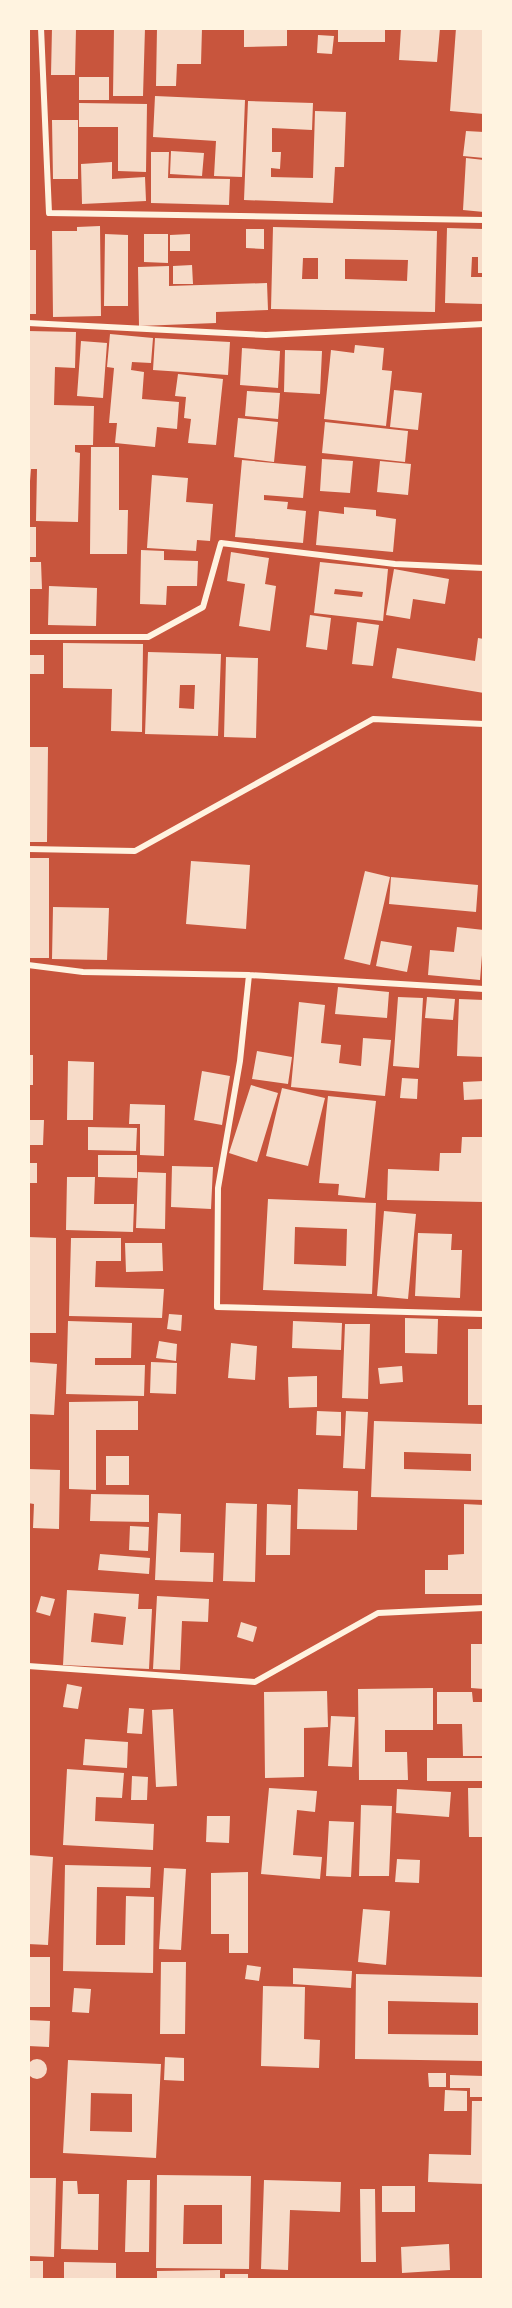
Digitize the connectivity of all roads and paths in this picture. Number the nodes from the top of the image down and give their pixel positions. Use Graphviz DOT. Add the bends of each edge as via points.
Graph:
graph roads {
  1 [pos="41,28"];
  2 [pos="483,220"];
  3 [pos="28,323"];
  4 [pos="483,324"];
  5 [pos="483,568"];
  6 [pos="28,636"];
  7 [pos="483,724"];
  8 [pos="28,849"];
  9 [pos="28,965"];
  10 [pos="249,975"];
  11 [pos="483,989"];
  12 [pos="483,1314"];
  13 [pos="483,1608"];
  14 [pos="28,1666"];
  1 -- 2 [label="street" via="49,213"];
  3 -- 4 [label="street" via="266,335"];
  5 -- 6 [label="street" via="395,564 221,543 203,607 148,637"];
  7 -- 8 [label="street" via="373,719 135,851"];
  9 -- 10 [label="street" via="83,972"];
  10 -- 11 [label="street"];
  10 -- 12 [label="street" via="240,1061 218,1188 217,1307"];
  13 -- 14 [label="street" via="378,1612 255,1682"];
}
